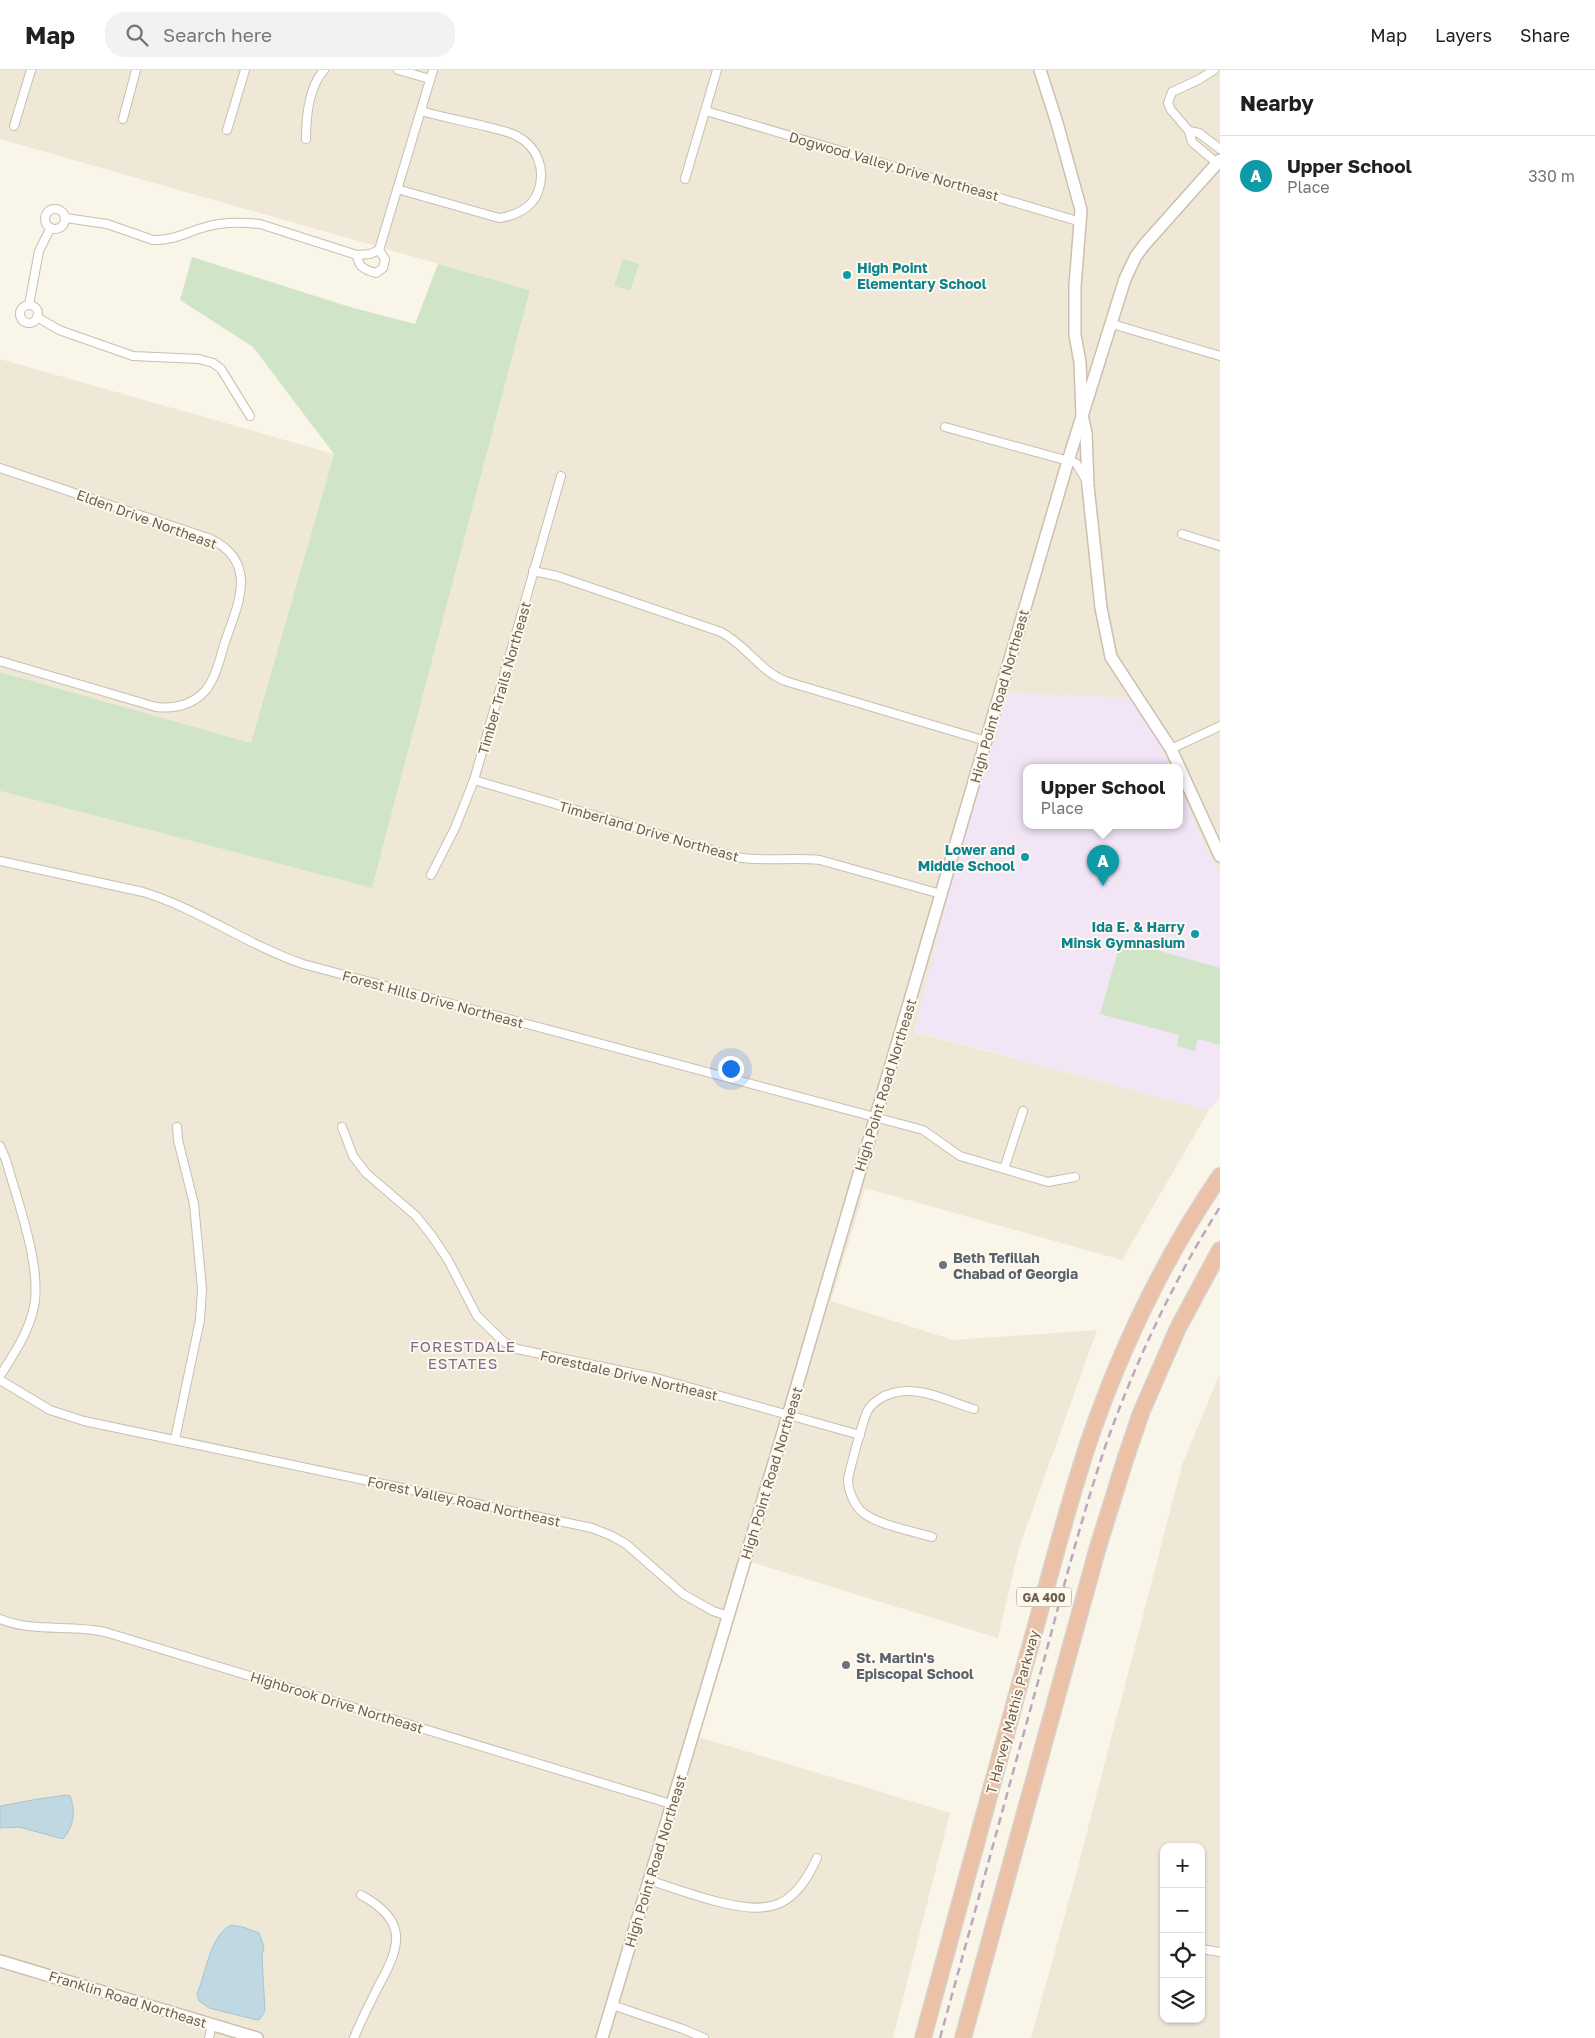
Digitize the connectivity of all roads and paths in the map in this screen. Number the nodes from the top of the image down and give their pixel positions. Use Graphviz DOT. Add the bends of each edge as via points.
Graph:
graph roads {
  1 [pos="31,70"];
  2 [pos="136,70"];
  3 [pos="245,70"];
  4 [pos="324,70"];
  5 [pos="398,70"];
  6 [pos="433,70"];
  7 [pos="717,70"];
  8 [pos="1040,70"];
  9 [pos="1214,70"];
  10 [pos="430,79"];
  11 [pos="421,110"];
  12 [pos="706,111"];
  13 [pos="123,119"];
  14 [pos="14,126"];
  15 [pos="227,130"];
  16 [pos="1189,131"];
  17 [pos="306,139"];
  18 [pos="1220,149"];
  19 [pos="1218,162"];
  20 [pos="685,179"];
  21 [pos="397,190"];
  22 [pos="66,218"];
  23 [pos="1081,222"];
  24 [pos="50,229"];
  25 [pos="379,250"];
  26 [pos="357,255"];
  27 [pos="29,305"];
  28 [pos="37,317"];
  29 [pos="1112,324"];
  30 [pos="1220,356"];
  31 [pos="1082,415"];
  32 [pos="250,416"];
  33 [pos="945,427"];
  34 [pos="1068,462"];
  35 [pos="0,468"];
  36 [pos="561,476"];
  37 [pos="1088,486"];
  38 [pos="1182,534"];
  39 [pos="1220,546"];
  40 [pos="533,571"];
  41 [pos="0,661"];
  42 [pos="1220,726"];
  43 [pos="986,741"];
  44 [pos="1171,749"];
  45 [pos="1178,764"];
  46 [pos="1183,775"];
  47 [pos="474,780"];
  48 [pos="1220,856"];
  49 [pos="0,861"];
  50 [pos="431,875"];
  51 [pos="941,894"];
  52 [pos="1023,1111"];
  53 [pos="875,1116"];
  54 [pos="342,1126"];
  55 [pos="177,1127"];
  56 [pos="0,1146"];
  57 [pos="1004,1169"];
  58 [pos="1220,1176"];
  59 [pos="1075,1177"];
  60 [pos="1220,1250"];
  61 [pos="0,1376"];
  62 [pos="0,1380"];
  63 [pos="974,1409"];
  64 [pos="788,1416"];
  65 [pos="860,1435"];
  66 [pos="175,1440"];
  67 [pos="932,1537"];
  68 [pos="728,1616"];
  69 [pos="0,1619"];
  70 [pos="672,1804"];
  71 [pos="817,1858"];
  72 [pos="649,1880"];
  73 [pos="361,1895"];
  74 [pos="1205,1950"];
  75 [pos="1220,1952"];
  76 [pos="0,1961"];
  77 [pos="612,2005"];
  78 [pos="212,2024"];
  79 [pos="209,2038"];
  80 [pos="257,2038"];
  81 [pos="354,2038"];
  82 [pos="602,2038"];
  83 [pos="704,2038"];
  84 [pos="922,2038"];
  85 [pos="963,2038"];
  1 -- 14 [label="street"];
  2 -- 13 [label="street"];
  3 -- 15 [label="street"];
  4 -- 17 [label="street" via="315,84 306,122"];
  5 -- 10 [label="street"];
  6 -- 10 [label="street"];
  7 -- 12 [label="street"];
  8 -- 23 [label="street" via="1080,200"];
  9 -- 16 [label="street" via="1169,96 1170,110"];
  10 -- 11 [label="street"];
  11 -- 21 [label="street"];
  11 -- 21 [label="street" via="516,135 530,146 540,162 539,190 528,206 499,218"];
  12 -- 20 [label="street"];
  12 -- 23 [label="street, Dogwood Valley Drive Northeast"];
  16 -- 18 [label="street" via="1199,133"];
  16 -- 19 [label="street" via="1192,142"];
  19 -- 29 [label="street, High Point Road Northeast" via="1136,256 1124,279"];
  21 -- 25 [label="street"];
  22 -- 24 [label="street" via="61,228"];
  22 -- 24 [label="street" via="58,210 48,212 45,219"];
  22 -- 26 [label="street" via="107,224 153,240 172,239 204,227 230,222 260,224"];
  23 -- 31 [label="street" via="1074,309"];
  24 -- 27 [label="street" via="39,251"];
  25 -- 26 [label="street"];
  25 -- 26 [label="street" via="385,259 384,268 376,272 360,266"];
  27 -- 28 [label="street" via="37,310"];
  27 -- 28 [label="street" via="22,307 20,317 28,322"];
  28 -- 32 [label="street" via="59,330 133,356 199,359 214,363"];
  29 -- 30 [label="street"];
  29 -- 31 [label="street, High Point Road Northeast"];
  31 -- 34 [label="street, High Point Road Northeast"];
  31 -- 37 [label="street"];
  33 -- 34 [label="street"];
  34 -- 37 [label="street" via="1076,463"];
  34 -- 43 [label="street, High Point Road Northeast"];
  35 -- 41 [label="street, Elden Drive Northeast" via="211,539 225,547 233,557 242,579 240,599 214,675 205,691 183,706 156,707"];
  36 -- 40 [label="street, Timber Trails Northeast"];
  37 -- 44 [label="street" via="1101,608 1111,657"];
  38 -- 39 [label="street"];
  40 -- 43 [label="street" via="557,576 721,632 740,644 767,671 785,681"];
  40 -- 47 [label="street, Timber Trails Northeast"];
  42 -- 44 [label="street"];
  43 -- 51 [label="street, High Point Road Northeast"];
  44 -- 45 [label="street"];
  46 -- 48 [label="street"];
  47 -- 50 [label="street, Timber Trails Northeast"];
  47 -- 51 [label="street, Timberland Drive Northeast" via="735,857 764,861 820,860"];
  49 -- 53 [label="street, Forest Hills Drive Northeast" via="164,899 279,956 302,964"];
  51 -- 53 [label="street, High Point Road Northeast"];
  52 -- 57 [label="street"];
  53 -- 57 [label="street, Forest Hills Drive Northeast" via="923,1130 960,1156"];
  53 -- 64 [label="street, High Point Road Northeast"];
  54 -- 64 [label="street, Forestdale Drive Northeast" via="353,1156 366,1173 416,1216 448,1260 477,1316 504,1342 517,1349 656,1378"];
  55 -- 66 [label="street" via="194,1204 202,1289 200,1320"];
  56 -- 61 [label="street" via="32,1255 37,1288 28,1329"];
  57 -- 59 [label="street, Forest Hills Drive Northeast" via="1048,1182"];
  58 -- 84 [label="highway, T Harvey Mathis Parkway / GA 400" via="1144,1310 1123,1354 1089,1444"];
  60 -- 85 [label="highway, GA 400" via="1163,1361 1123,1466 1098,1546"];
  62 -- 66 [label="street, Forest Valley Road Northeast" via="34,1402 65,1416"];
  63 -- 65 [label="street" via="905,1390 880,1398 868,1410"];
  64 -- 65 [label="street, Forestdale Drive Northeast"];
  64 -- 68 [label="street, High Point Road Northeast"];
  65 -- 67 [label="street" via="848,1480 859,1510 870,1518"];
  66 -- 68 [label="street, Forest Valley Road Northeast" via="592,1528 626,1544 683,1594"];
  68 -- 70 [label="street, High Point Road Northeast"];
  69 -- 70 [label="street, Highbrook Drive Northeast" via="31,1628 79,1628 106,1632"];
  70 -- 72 [label="street, High Point Road Northeast"];
  71 -- 72 [label="street" via="809,1876 794,1894 783,1902 763,1908 743,1908"];
  72 -- 77 [label="street, High Point Road Northeast"];
  73 -- 81 [label="street" via="377,1904 388,1916 395,1931 396,1947 392,1962"];
  74 -- 75 [label="street"];
  76 -- 78 [label="street, Franklin Road Northeast"];
  77 -- 82 [label="street, High Point Road Northeast"];
  77 -- 83 [label="street"];
  78 -- 79 [label="street"];
  78 -- 80 [label="street, Franklin Road Northeast"];
}
